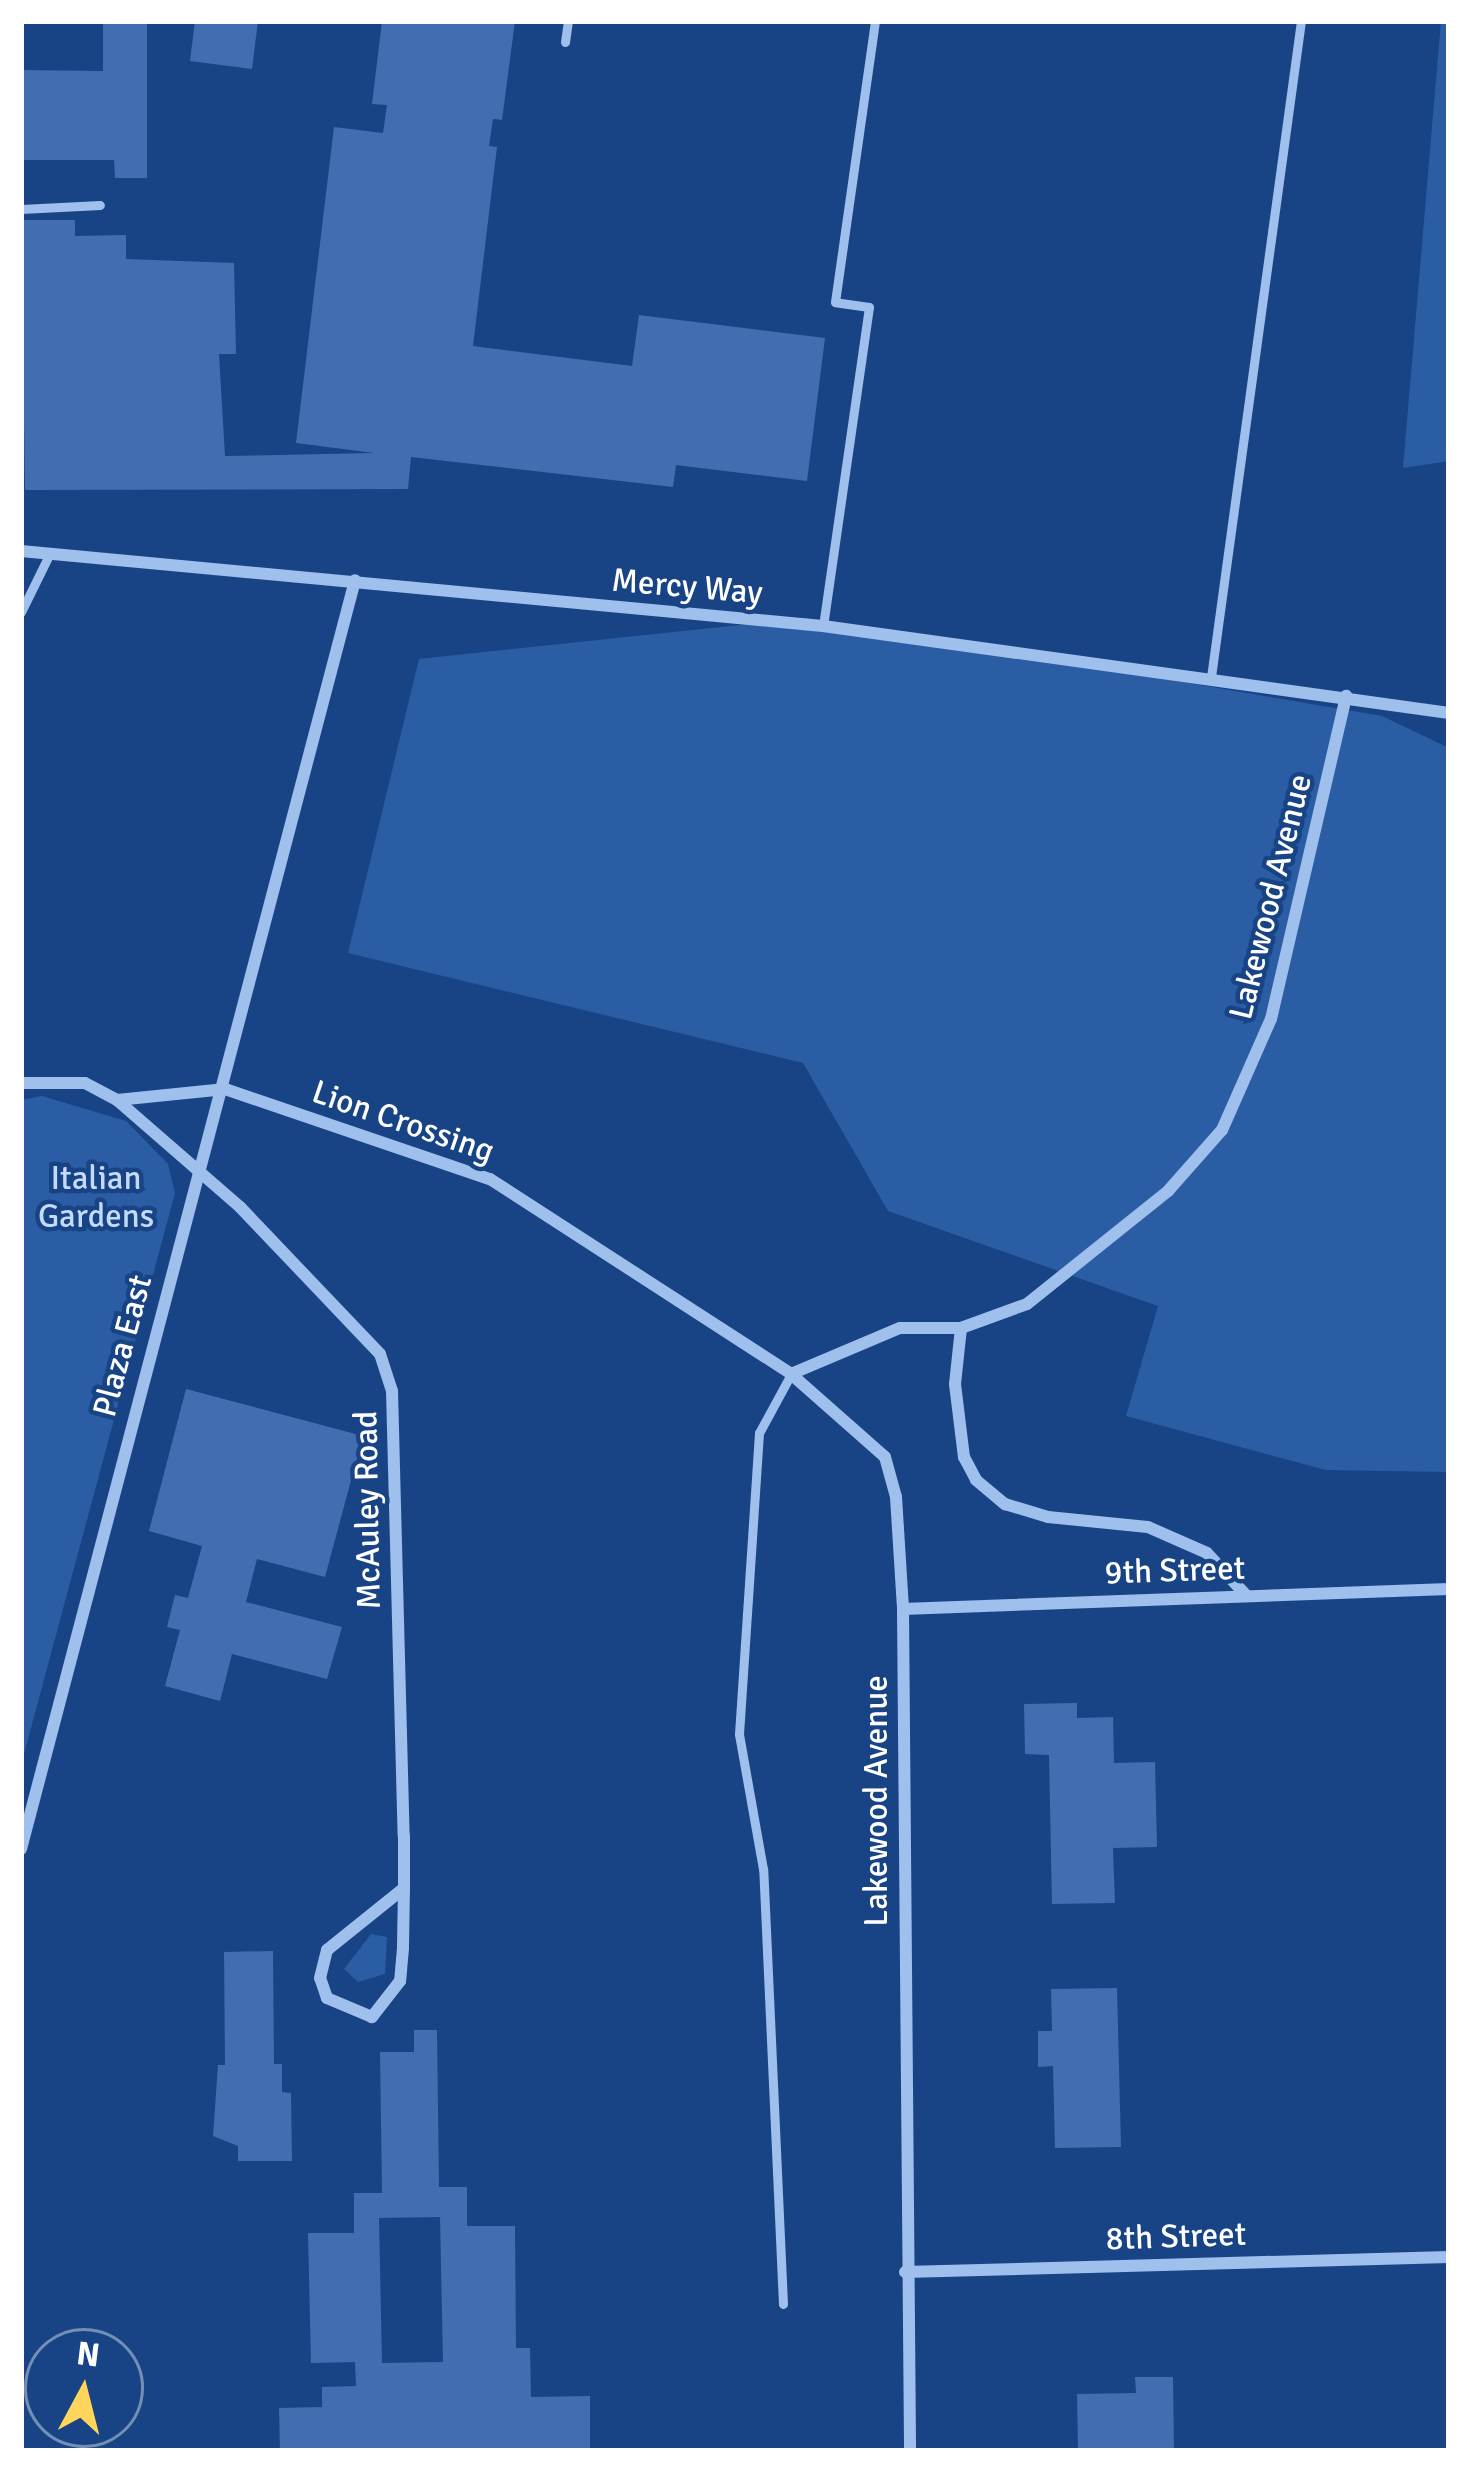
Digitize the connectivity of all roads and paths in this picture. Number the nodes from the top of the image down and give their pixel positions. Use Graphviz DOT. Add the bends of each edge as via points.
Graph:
graph roads {
  1 [pos="568,21"];
  2 [pos="875,21"];
  3 [pos="1301,21"];
  4 [pos="565,42"];
  5 [pos="100,206"];
  6 [pos="21,209"];
  7 [pos="21,551"];
  8 [pos="50,553"];
  9 [pos="356,580"];
  10 [pos="21,612"];
  11 [pos="823,626"];
  12 [pos="1210,677"];
  13 [pos="1346,696"];
  14 [pos="1449,713"];
  15 [pos="21,1083"];
  16 [pos="225,1089"];
  17 [pos="118,1100"];
  18 [pos="196,1174"];
  19 [pos="961,1328"];
  20 [pos="791,1374"];
  21 [pos="1449,1589"];
  22 [pos="1245,1594"];
  23 [pos="903,1610"];
  24 [pos="21,1849"];
  25 [pos="404,1888"];
  26 [pos="1449,2257"];
  27 [pos="905,2272"];
  28 [pos="783,2305"];
  29 [pos="910,2451"];
  1 -- 4 [label="lane"];
  2 -- 11 [label="lane" via="835,302 869,307"];
  3 -- 12 [label="lane"];
  5 -- 6 [label="lane"];
  7 -- 8 [label="street, Mercy Way"];
  8 -- 9 [label="street, Mercy Way"];
  8 -- 10 [label="lane"];
  9 -- 11 [label="street, Mercy Way"];
  9 -- 16 [label="street, Plaza East"];
  11 -- 12 [label="street, Mercy Way"];
  12 -- 13 [label="street, Mercy Way"];
  13 -- 14 [label="street, Mercy Way"];
  13 -- 19 [label="street, Lakewood Avenue" via="1271,1018 1222,1130 1168,1191 1027,1304"];
  15 -- 17 [label="street, Lion Crossing" via="86,1083"];
  16 -- 17 [label="street, Lion Crossing"];
  16 -- 18 [label="street, Plaza East"];
  16 -- 20 [label="street, Lion Crossing" via="490,1179"];
  17 -- 18 [label="street, McAuley Road"];
  18 -- 24 [label="street, Plaza East"];
  18 -- 25 [label="street, McAuley Road" via="240,1207 360,1330 380,1354 392,1391"];
  19 -- 20 [label="street, Lakewood Avenue" via="900,1328"];
  19 -- 22 [label="street" via="955,1384 964,1457 976,1480 1005,1504 1048,1517 1109,1519 1168,1536 1208,1553"];
  20 -- 23 [label="street, Lakewood Avenue" via="885,1456 896,1497"];
  20 -- 28 [label="lane" via="759,1432 739,1734 763,1870"];
  21 -- 22 [label="street, 9th Street"];
  22 -- 23 [label="street, 9th Street"];
  23 -- 27 [label="street, Lakewood Avenue"];
  25 -- 25 [label="street, McAuley Road" via="400,1981 372,2017 327,1998 320,1978 327,1950"];
  26 -- 27 [label="street, 8th Street"];
  27 -- 29 [label="street, Lakewood Avenue"];
}
